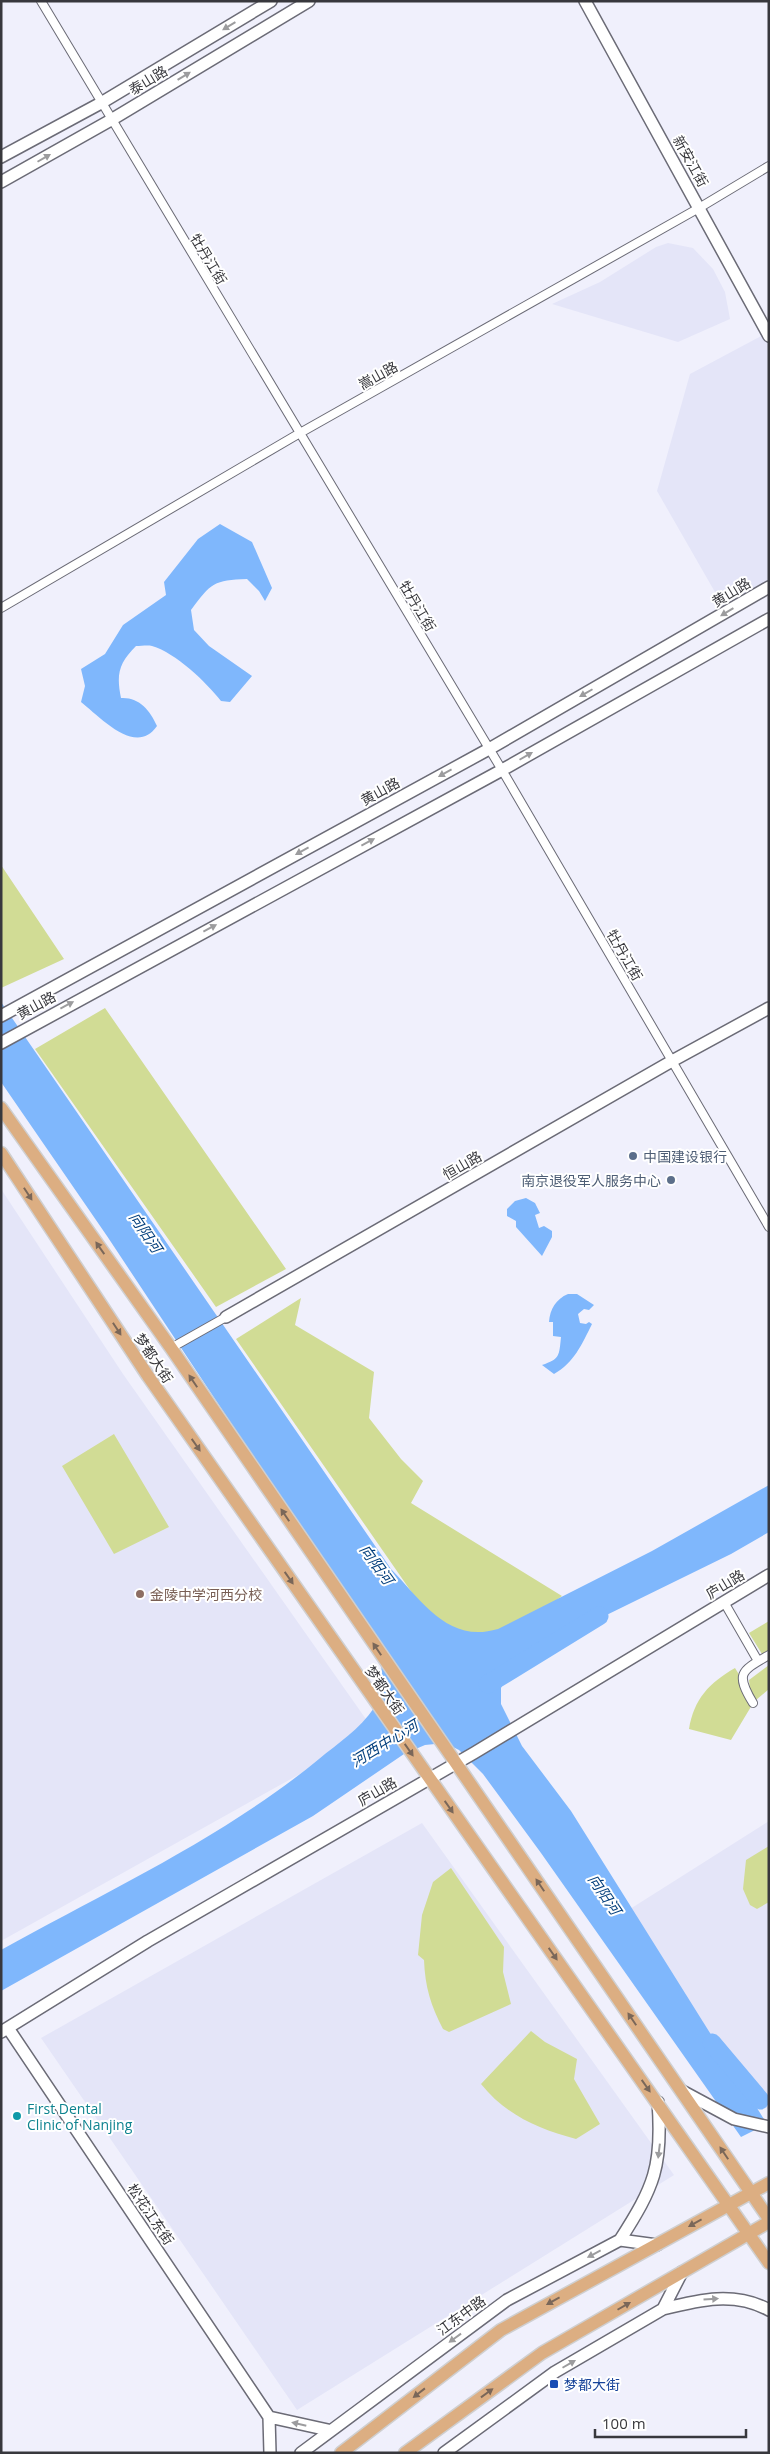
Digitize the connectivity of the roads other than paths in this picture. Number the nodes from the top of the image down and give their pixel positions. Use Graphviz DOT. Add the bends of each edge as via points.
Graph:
graph roads {
  1 [pos="41,1"];
  2 [pos="271,1"];
  3 [pos="309,1"];
  4 [pos="585,1"];
  5 [pos="101,103"];
  6 [pos="111,120"];
  7 [pos="1,157"];
  8 [pos="769,166"];
  9 [pos="1,182"];
  10 [pos="699,208"];
  11 [pos="769,336"];
  12 [pos="300,433"];
  13 [pos="769,587"];
  14 [pos="1,608"];
  15 [pos="769,619"];
  16 [pos="489,749"];
  17 [pos="502,770"];
  18 [pos="769,1008"];
  19 [pos="6,1013"];
  20 [pos="1,1043"];
  21 [pos="672,1061"];
  22 [pos="1,1108"];
  23 [pos="1,1153"];
  24 [pos="769,1227"];
  25 [pos="226,1317"];
  26 [pos="171,1348"];
  27 [pos="769,1575"];
  28 [pos="724,1602"];
  29 [pos="769,1655"];
  30 [pos="758,1661"];
  31 [pos="753,1702"];
  32 [pos="456,1763"];
  33 [pos="430,1778"];
  34 [pos="5,2030"];
  35 [pos="682,2091"];
  36 [pos="658,2102"];
  37 [pos="769,2127"];
  38 [pos="769,2183"];
  39 [pos="752,2193"];
  40 [pos="727,2206"];
  41 [pos="769,2221"];
  42 [pos="748,2235"];
  43 [pos="620,2240"];
  44 [pos="657,2245"];
  45 [pos="769,2264"];
  46 [pos="682,2272"];
  47 [pos="663,2309"];
  48 [pos="769,2310"];
  49 [pos="269,2417"];
  50 [pos="328,2430"];
  51 [pos="270,2453"];
  52 [pos="300,2453"];
  53 [pos="341,2453"];
  54 [pos="405,2453"];
  55 [pos="444,2453"];
  1 -- 5 [label="street, 牡丹江街"];
  2 -- 5 [label="street, 泰山路, one-way"];
  6 -- 3 [label="street, 泰山路, one-way"];
  4 -- 10 [label="street, 新安江街"];
  5 -- 6 [label="street, 牡丹江街"];
  5 -- 7 [label="street, 泰山路"];
  9 -- 6 [label="street, 泰山路, one-way"];
  6 -- 12 [label="street, 牡丹江街"];
  8 -- 10 [label="street, 嵩山路"];
  10 -- 11 [label="street, 新安江街"];
  10 -- 12 [label="street, 嵩山路"];
  12 -- 14 [label="street, 嵩山路"];
  12 -- 16 [label="street, 牡丹江街"];
  13 -- 16 [label="street, 黄山路, one-way"];
  17 -- 15 [label="street, 黄山路, one-way"];
  16 -- 17 [label="street, 牡丹江街"];
  16 -- 19 [label="street, 黄山路, one-way"];
  20 -- 17 [label="street, 黄山路, one-way"];
  17 -- 21 [label="street, 牡丹江街"];
  18 -- 21 [label="street, 恒山路"];
  21 -- 24 [label="street, 牡丹江街"];
  21 -- 25 [label="street, 恒山路"];
  26 -- 22 [label="main road, 梦都大街, one-way"];
  23 -- 33 [label="main road, 梦都大街, one-way" via="148,1376"];
  25 -- 26 [label="street, 恒山路"];
  32 -- 26 [label="main road, 梦都大街, one-way"];
  27 -- 28 [label="street, 庐山路"];
  28 -- 30 [label="street"];
  28 -- 32 [label="street, 庐山路"];
  29 -- 30 [label="street"];
  30 -- 31 [label="street" via="747,1669 742,1682"];
  32 -- 33 [label="street, 庐山路"];
  35 -- 32 [label="main road, 梦都大街, one-way"];
  33 -- 34 [label="street, 庐山路" via="148,1941"];
  33 -- 36 [label="main road, 梦都大街, one-way"];
  34 -- 49 [label="street, 松花江东街"];
  35 -- 37 [label="street" via="734,2119"];
  39 -- 35 [label="main road, 梦都大街, one-way"];
  36 -- 40 [label="main road, 梦都大街"];
  36 -- 43 [label="street, one-way" via="660,2138 657,2170 644,2204"];
  38 -- 39 [label="main road"];
  39 -- 40 [label="main road"];
  39 -- 41 [label="main road, 梦都大街"];
  40 -- 42 [label="main road, 梦都大街"];
  40 -- 44 [label="main road, one-way"];
  41 -- 42 [label="main road"];
  42 -- 45 [label="main road, 梦都大街"];
  42 -- 46 [label="main road"];
  43 -- 44 [label="street"];
  43 -- 50 [label="street, 江东中路, one-way" via="508,2300"];
  44 -- 53 [label="main road, one-way" via="500,2330"];
  46 -- 47 [label="street"];
  54 -- 46 [label="main road, one-way" via="542,2353"];
  47 -- 48 [label="street, one-way" via="702,2299 731,2298"];
  55 -- 47 [label="street, one-way" via="555,2372"];
  50 -- 49 [label="street, one-way"];
  49 -- 51 [label="street"];
  50 -- 52 [label="street, 江东中路"];
}
